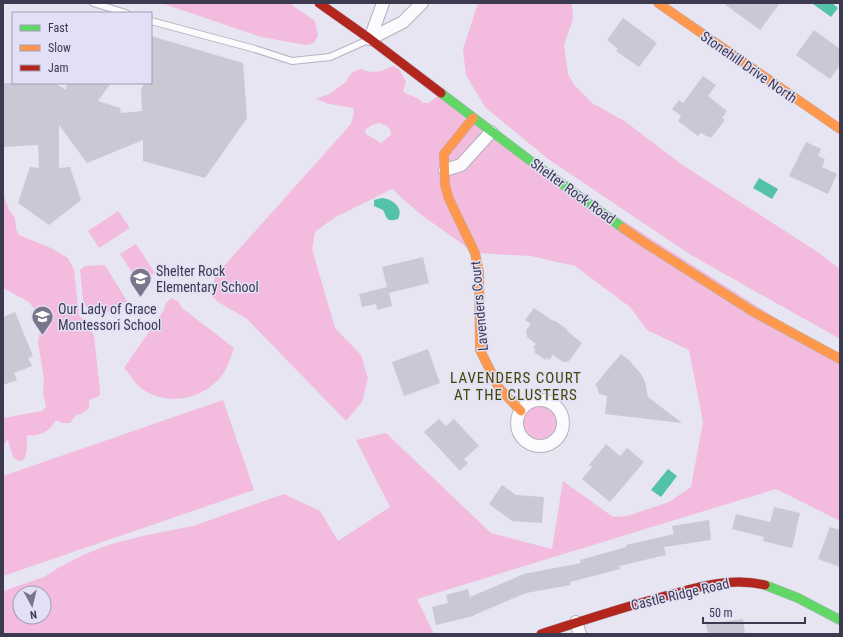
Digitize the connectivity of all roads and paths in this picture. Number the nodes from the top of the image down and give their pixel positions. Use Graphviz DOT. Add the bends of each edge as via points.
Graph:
graph roads {
  1 [pos="93,3"];
  2 [pos="319,3"];
  3 [pos="383,3"];
  4 [pos="422,3"];
  5 [pos="658,3"];
  6 [pos="123,12"];
  7 [pos="152,21"];
  8 [pos="370,39"];
  9 [pos="473,118"];
  10 [pos="840,129"];
  11 [pos="491,132"];
  12 [pos="445,170"];
  13 [pos="840,359"];
  14 [pos="521,411"];
  15 [pos="840,620"];
  16 [pos="578,628"];
  17 [pos="541,634"];
  1 -- 6 [label="lane"];
  2 -- 8 [label="street, Shelter Rock Road"];
  3 -- 8 [label="street"];
  4 -- 8 [label="street" via="404,22"];
  5 -- 10 [label="street, Stonehill Drive North"];
  7 -- 8 [label="lane" via="292,61 330,57"];
  8 -- 9 [label="street, Shelter Rock Road"];
  9 -- 11 [label="street, Shelter Rock Road"];
  9 -- 12 [label="street, Lavenders Court" via="444,154"];
  11 -- 12 [label="street" via="461,165"];
  11 -- 13 [label="street, Shelter Rock Road" via="648,245 752,311"];
  12 -- 14 [label="street, Lavenders Court" via="449,199 475,253 479,272 480,350 499,388"];
  15 -- 16 [label="street, Castle Ridge Road" via="784,591 754,582 739,581 721,582 646,600"];
  16 -- 17 [label="street, Castle Ridge Road"];
}
